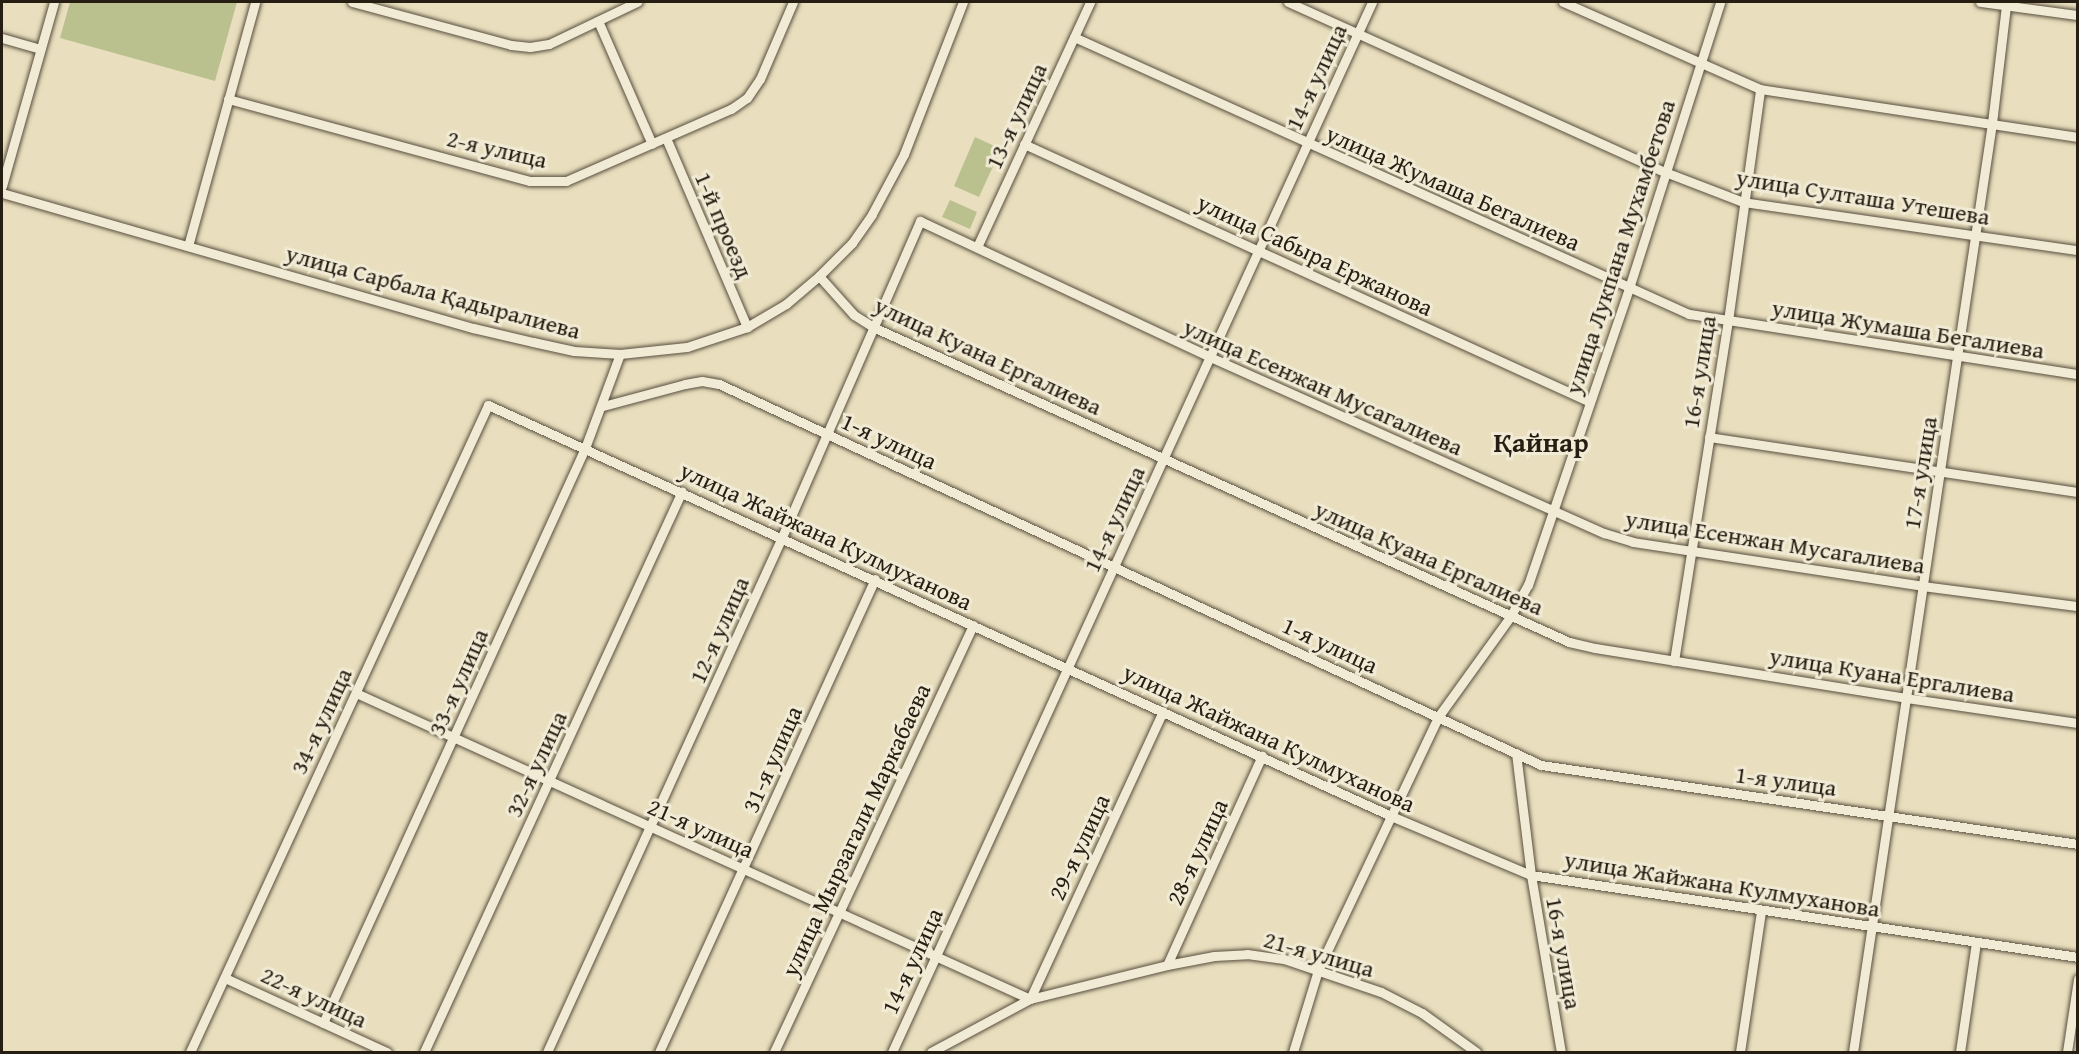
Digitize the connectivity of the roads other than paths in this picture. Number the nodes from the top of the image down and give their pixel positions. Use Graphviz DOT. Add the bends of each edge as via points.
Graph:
graph roads {
  1 [pos="54,2"];
  2 [pos="255,2"];
  3 [pos="352,2"];
  4 [pos="637,2"];
  5 [pos="793,2"];
  6 [pos="963,2"];
  7 [pos="1090,2"];
  8 [pos="1288,2"];
  9 [pos="1372,2"];
  10 [pos="1563,2"];
  11 [pos="1720,2"];
  12 [pos="1980,2"];
  13 [pos="2006,6"];
  14 [pos="2078,15"];
  15 [pos="598,21"];
  16 [pos="1358,33"];
  17 [pos="1074,37"];
  18 [pos="2,38"];
  19 [pos="40,49"];
  20 [pos="1700,63"];
  21 [pos="1760,89"];
  22 [pos="228,99"];
  23 [pos="1992,123"];
  24 [pos="2078,137"];
  25 [pos="666,138"];
  26 [pos="652,144"];
  27 [pos="1024,144"];
  28 [pos="1307,144"];
  29 [pos="1665,172"];
  30 [pos="2,186"];
  31 [pos="2,194"];
  32 [pos="1743,202"];
  33 [pos="920,221"];
  34 [pos="1976,234"];
  35 [pos="188,246"];
  36 [pos="977,247"];
  37 [pos="1258,250"];
  38 [pos="2078,250"];
  39 [pos="819,276"];
  40 [pos="1629,288"];
  41 [pos="1728,321"];
  42 [pos="747,327"];
  43 [pos="873,327"];
  44 [pos="620,354"];
  45 [pos="1958,356"];
  46 [pos="1210,357"];
  47 [pos="2078,374"];
  48 [pos="1590,402"];
  49 [pos="488,405"];
  50 [pos="603,406"];
  51 [pos="828,435"];
  52 [pos="1709,437"];
  53 [pos="585,448"];
  54 [pos="1163,459"];
  55 [pos="1940,471"];
  56 [pos="682,491"];
  57 [pos="2078,492"];
  58 [pos="1554,512"];
  59 [pos="782,537"];
  60 [pos="1692,549"];
  61 [pos="1114,567"];
  62 [pos="875,579"];
  63 [pos="1923,586"];
  64 [pos="2078,606"];
  65 [pos="1510,617"];
  66 [pos="973,625"];
  67 [pos="1674,661"];
  68 [pos="1068,667"];
  69 [pos="356,693"];
  70 [pos="1906,698"];
  71 [pos="1163,711"];
  72 [pos="1438,717"];
  73 [pos="2078,723"];
  74 [pos="454,737"];
  75 [pos="1516,753"];
  76 [pos="1262,756"];
  77 [pos="550,781"];
  78 [pos="1391,816"];
  79 [pos="1889,816"];
  80 [pos="652,827"];
  81 [pos="2078,844"];
  82 [pos="743,869"];
  83 [pos="1531,875"];
  84 [pos="1761,911"];
  85 [pos="839,913"];
  86 [pos="1872,927"];
  87 [pos="1976,942"];
  88 [pos="936,957"];
  89 [pos="2078,957"];
  90 [pos="1167,965"];
  91 [pos="1318,970"];
  92 [pos="225,978"];
  93 [pos="2078,979"];
  94 [pos="1030,999"];
  95 [pos="323,1023"];
  96 [pos="190,1053"];
  97 [pos="387,1053"];
  98 [pos="424,1053"];
  99 [pos="547,1053"];
  100 [pos="659,1053"];
  101 [pos="774,1053"];
  102 [pos="892,1053"];
  103 [pos="931,1053"];
  104 [pos="1293,1053"];
  105 [pos="1476,1053"];
  106 [pos="1562,1053"];
  107 [pos="1740,1053"];
  108 [pos="1853,1053"];
  109 [pos="1960,1053"];
  110 [pos="2067,1053"];
  1 -- 19 [label="street"];
  2 -- 22 [label="street"];
  3 -- 15 [label="street" via="530,47 549,44"];
  4 -- 15 [label="street"];
  5 -- 25 [label="street, 2-я улица" via="760,79 747,98"];
  6 -- 39 [label="street, улица Сарбала Қадыралиева" via="904,154 852,243"];
  7 -- 17 [label="street, 13-я улица"];
  8 -- 16 [label="street, улица Султаша Утешева"];
  9 -- 16 [label="street, 14-я улица"];
  10 -- 20 [label="street"];
  11 -- 20 [label="street, улица Лукпана Мухамбетова"];
  12 -- 13 [label="street"];
  13 -- 14 [label="street"];
  13 -- 23 [label="street, 17-я улица"];
  15 -- 26 [label="street"];
  16 -- 28 [label="street, 14-я улица"];
  16 -- 29 [label="street, улица Султаша Утешева"];
  17 -- 27 [label="street, 13-я улица"];
  17 -- 28 [label="street, улица Жумаша Бегалиева"];
  18 -- 19 [label="street"];
  19 -- 30 [label="street"];
  20 -- 21 [label="street"];
  20 -- 29 [label="street, улица Лукпана Мухамбетова"];
  21 -- 23 [label="street"];
  21 -- 32 [label="street, 16-я улица"];
  22 -- 26 [label="street, 2-я улица" via="530,181 566,181"];
  22 -- 35 [label="street"];
  23 -- 24 [label="street"];
  23 -- 34 [label="street, 17-я улица"];
  25 -- 26 [label="street, 2-я улица"];
  25 -- 42 [label="street, 1-й проезд"];
  27 -- 36 [label="street, 13-я улица"];
  27 -- 37 [label="street, улица Сабыра Ержанова"];
  28 -- 37 [label="street, 14-я улица"];
  28 -- 40 [label="street, улица Жумаша Бегалиева"];
  29 -- 32 [label="street, улица Султаша Утешева"];
  29 -- 40 [label="street, улица Лукпана Мухамбетова"];
  31 -- 35 [label="street, улица Сарбала Қадыралиева"];
  32 -- 34 [label="street, улица Султаша Утешева"];
  32 -- 41 [label="street, 16-я улица"];
  33 -- 36 [label="street, улица Есенжан Мусагалиева"];
  33 -- 43 [label="street, 12-я улица"];
  34 -- 38 [label="street, улица Султаша Утешева"];
  34 -- 45 [label="street, 17-я улица"];
  35 -- 44 [label="street, улица Сарбала Қадыралиева" via="473,328 574,351"];
  36 -- 46 [label="street, улица Есенжан Мусагалиева"];
  37 -- 46 [label="street, 14-я улица"];
  37 -- 48 [label="street, улица Сабыра Ержанова"];
  39 -- 42 [label="street, улица Сарбала Қадыралиева" via="786,304"];
  39 -- 43 [label="street, улица Куана Ергалиева" via="854,315"];
  40 -- 41 [label="street, улица Жумаша Бегалиева" via="1689,314"];
  40 -- 48 [label="street, улица Лукпана Мухамбетова"];
  41 -- 45 [label="street, улица Жумаша Бегалиева"];
  41 -- 52 [label="street, 16-я улица"];
  42 -- 44 [label="street, улица Сарбала Қадыралиева" via="687,347"];
  43 -- 51 [label="street, 12-я улица"];
  43 -- 54 [label="street, улица Куана Ергалиева"];
  44 -- 50 [label="street, 33-я улица"];
  45 -- 47 [label="street, улица Жумаша Бегалиева"];
  45 -- 55 [label="street, 17-я улица"];
  46 -- 54 [label="street, 14-я улица"];
  46 -- 58 [label="street, улица Есенжан Мусагалиева"];
  48 -- 58 [label="street, улица Лукпана Мухамбетова"];
  49 -- 53 [label="street, улица Жайжана Кулмуханова"];
  49 -- 69 [label="street, 34-я улица"];
  50 -- 51 [label="street, 1-я улица" via="702,381 719,384"];
  50 -- 53 [label="street, 33-я улица"];
  51 -- 59 [label="street, 12-я улица"];
  51 -- 61 [label="street, 1-я улица"];
  52 -- 55 [label="street"];
  52 -- 60 [label="street, 16-я улица"];
  53 -- 56 [label="street, улица Жайжана Кулмуханова"];
  53 -- 74 [label="street, 33-я улица"];
  54 -- 61 [label="street, 14-я улица"];
  54 -- 65 [label="street, улица Куана Ергалиева"];
  55 -- 57 [label="street"];
  55 -- 63 [label="street, 17-я улица"];
  56 -- 59 [label="street, улица Жайжана Кулмуханова"];
  56 -- 77 [label="street, 32-я улица"];
  58 -- 60 [label="street, улица Есенжан Мусагалиева" via="1633,542"];
  58 -- 65 [label="street, улица Лукпана Мухамбетова" via="1528,585"];
  59 -- 62 [label="street, улица Жайжана Кулмуханова"];
  59 -- 80 [label="street, 12-я улица"];
  60 -- 63 [label="street, улица Есенжан Мусагалиева"];
  60 -- 67 [label="street, 16-я улица"];
  61 -- 68 [label="street, 14-я улица"];
  61 -- 72 [label="street, 1-я улица"];
  62 -- 66 [label="street, улица Жайжана Кулмуханова"];
  62 -- 82 [label="street, 31-я улица"];
  63 -- 64 [label="street, улица Есенжан Мусагалиева"];
  63 -- 70 [label="street, 17-я улица"];
  65 -- 67 [label="street, улица Куана Ергалиева" via="1569,642"];
  65 -- 72 [label="street, улица Лукпана Мухамбетова"];
  66 -- 68 [label="street, улица Жайжана Кулмуханова"];
  66 -- 85 [label="street, улица Мырзагали Маркабаева"];
  67 -- 70 [label="street, улица Куана Ергалиева"];
  68 -- 71 [label="street, улица Жайжана Кулмуханова"];
  68 -- 88 [label="street, 14-я улица"];
  69 -- 74 [label="street, 21-я улица"];
  69 -- 92 [label="street, 34-я улица"];
  70 -- 73 [label="street, улица Куана Ергалиева"];
  70 -- 79 [label="street, 17-я улица"];
  71 -- 76 [label="street, улица Жайжана Кулмуханова"];
  71 -- 94 [label="street, 29-я улица"];
  72 -- 75 [label="street, 1-я улица"];
  72 -- 78 [label="street, улица Лукпана Мухамбетова"];
  74 -- 77 [label="street, 21-я улица"];
  74 -- 95 [label="street, 33-я улица"];
  75 -- 79 [label="street, 1-я улица" via="1541,765"];
  75 -- 83 [label="street, 16-я улица"];
  76 -- 78 [label="street, улица Жайжана Кулмуханова"];
  76 -- 90 [label="street, 28-я улица"];
  77 -- 80 [label="street, 21-я улица"];
  77 -- 98 [label="street, 32-я улица"];
  78 -- 83 [label="street, улица Жайжана Кулмуханова"];
  78 -- 91 [label="street, улица Лукпана Мухамбетова"];
  79 -- 81 [label="street, 1-я улица"];
  79 -- 86 [label="street, 17-я улица"];
  80 -- 82 [label="street, 21-я улица"];
  80 -- 99 [label="street, 12-я улица"];
  82 -- 85 [label="street, 21-я улица"];
  82 -- 100 [label="street, 31-я улица"];
  83 -- 84 [label="street, улица Жайжана Кулмуханова"];
  83 -- 106 [label="street, 16-я улица"];
  84 -- 86 [label="street, улица Жайжана Кулмуханова"];
  84 -- 107 [label="street"];
  85 -- 88 [label="street, 21-я улица"];
  85 -- 101 [label="street, улица Мырзагали Маркабаева"];
  86 -- 87 [label="street, улица Жайжана Кулмуханова"];
  86 -- 108 [label="street, 17-я улица"];
  87 -- 89 [label="street, улица Жайжана Кулмуханова"];
  87 -- 109 [label="street"];
  88 -- 94 [label="street, 21-я улица"];
  88 -- 102 [label="street, 14-я улица"];
  90 -- 91 [label="street, 21-я улица" via="1247,954 1284,959"];
  90 -- 94 [label="street, 21-я улица"];
  91 -- 104 [label="street, улица Лукпана Мухамбетова"];
  91 -- 105 [label="street, 21-я улица" via="1381,992 1422,1013"];
  92 -- 95 [label="street, 22-я улица"];
  92 -- 96 [label="street, 34-я улица"];
  93 -- 110 [label="street"];
  94 -- 103 [label="street, 21-я улица"];
  95 -- 97 [label="street, 22-я улица"];
}
